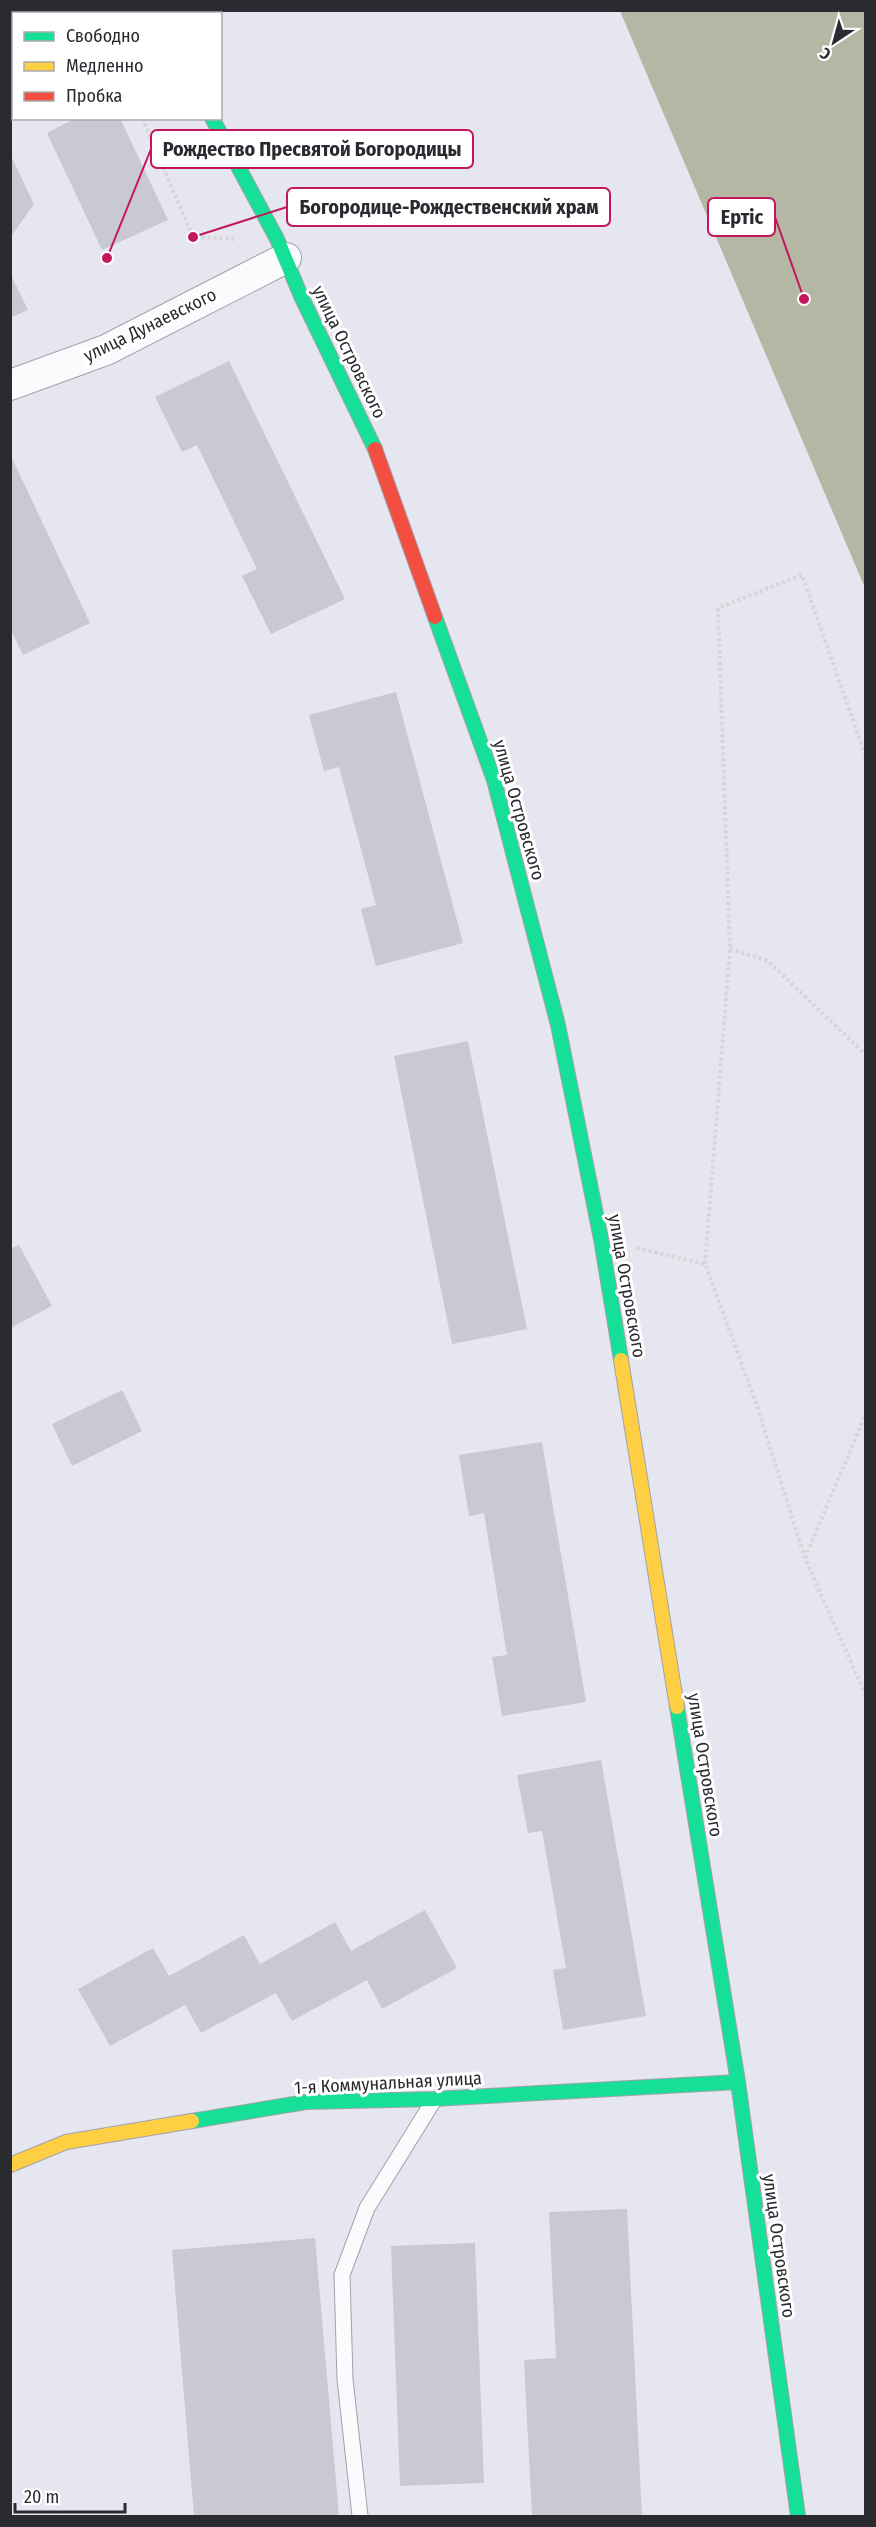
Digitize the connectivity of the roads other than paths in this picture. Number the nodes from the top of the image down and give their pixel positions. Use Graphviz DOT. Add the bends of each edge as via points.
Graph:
graph roads {
  1 [pos="213,120"];
  2 [pos="286,258"];
  3 [pos="10,385"];
  4 [pos="738,2082"];
  5 [pos="434,2099"];
  6 [pos="10,2165"];
  7 [pos="360,2517"];
  8 [pos="798,2517"];
  1 -- 2 [label="main road, улица Островского"];
  2 -- 3 [label="street, улица Дунаевского" via="106,350"];
  2 -- 4 [label="main road, улица Островского" via="371,438 494,780 558,1025 602,1239"];
  4 -- 5 [label="main road, 1-я Коммунальная улица"];
  4 -- 8 [label="main road, улица Островского"];
  5 -- 6 [label="main road, 1-я Коммунальная улица" via="306,2102 66,2142"];
  5 -- 7 [label="lane" via="367,2208 342,2275 345,2379"];
}
